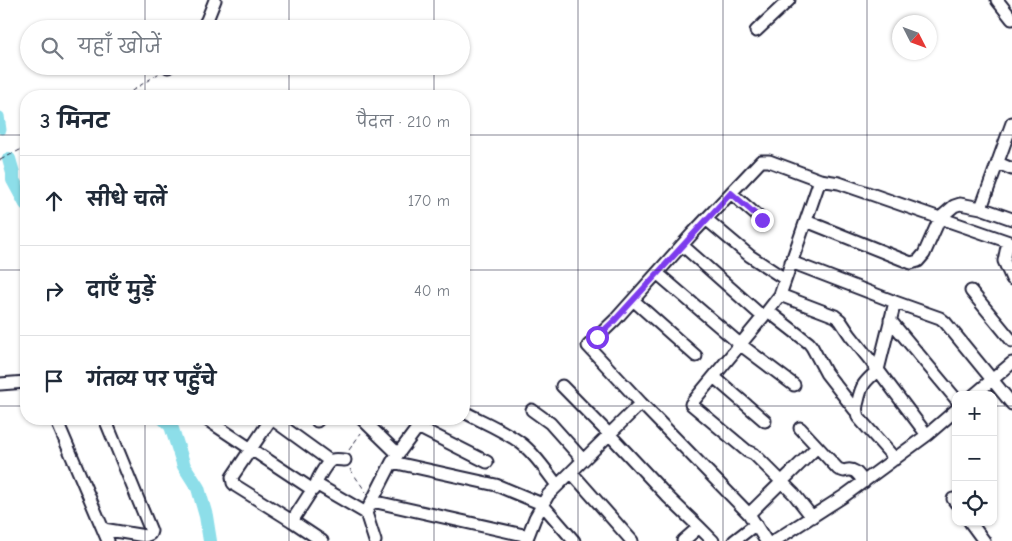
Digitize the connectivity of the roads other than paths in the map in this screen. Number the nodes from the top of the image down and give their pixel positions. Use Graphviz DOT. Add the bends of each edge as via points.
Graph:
graph roads {
  1 [pos="215,0"];
  2 [pos="789,0"];
  3 [pos="997,0"];
  4 [pos="1012,19"];
  5 [pos="208,20"];
  6 [pos="756,31"];
  7 [pos="1012,123"];
  8 [pos="998,163"];
  9 [pos="1012,169"];
  10 [pos="820,180"];
  11 [pos="731,193"];
  12 [pos="981,208"];
  13 [pos="940,218"];
  14 [pos="706,219"];
  15 [pos="1012,219"];
  16 [pos="762,220"];
  17 [pos="806,221"];
  18 [pos="1010,243"];
  19 [pos="682,245"];
  20 [pos="791,262"];
  21 [pos="657,273"];
  22 [pos="785,279"];
  23 [pos="1012,279"];
  24 [pos="971,291"];
  25 [pos="780,295"];
  26 [pos="633,300"];
  27 [pos="895,302"];
  28 [pos="766,314"];
  29 [pos="890,320"];
  30 [pos="1012,341"];
  31 [pos="740,345"];
  32 [pos="696,356"];
  33 [pos="1012,363"];
  34 [pos="878,370"];
  35 [pos="714,377"];
  36 [pos="992,379"];
  37 [pos="20,383"];
  38 [pos="794,385"];
  39 [pos="0,386"];
  40 [pos="562,386"];
  41 [pos="978,391"];
  42 [pos="952,394"];
  43 [pos="641,403"];
  44 [pos="1012,404"];
  45 [pos="532,410"];
  46 [pos="855,410"];
  47 [pos="952,413"];
  48 [pos="470,415"];
  49 [pos="765,421"];
  50 [pos="59,425"];
  51 [pos="107,425"];
  52 [pos="215,425"];
  53 [pos="267,425"];
  54 [pos="279,425"];
  55 [pos="368,425"];
  56 [pos="420,425"];
  57 [pos="424,425"];
  58 [pos="800,428"];
  59 [pos="610,434"];
  60 [pos="927,434"];
  61 [pos="817,447"];
  62 [pos="250,449"];
  63 [pos="395,458"];
  64 [pos="895,459"];
  65 [pos="345,460"];
  66 [pos="583,460"];
  67 [pos="330,461"];
  68 [pos="487,462"];
  69 [pos="571,472"];
  70 [pos="782,481"];
  71 [pos="864,482"];
  72 [pos="558,485"];
  73 [pos="314,487"];
  74 [pos="372,501"];
  75 [pos="542,504"];
  76 [pos="366,513"];
  77 [pos="812,517"];
  78 [pos="752,519"];
  79 [pos="292,521"];
  80 [pos="973,526"];
  81 [pos="699,527"];
  82 [pos="103,529"];
  83 [pos="791,536"];
  84 [pos="527,539"];
  85 [pos="108,541"];
  86 [pos="322,541"];
  87 [pos="374,541"];
  88 [pos="574,541"];
  89 [pos="632,541"];
  90 [pos="683,541"];
  91 [pos="712,541"];
  92 [pos="734,541"];
  93 [pos="766,541"];
  94 [pos="774,541"];
  95 [pos="984,541"];
  1 -- 5 [label="street"];
  2 -- 6 [label="street"];
  3 -- 4 [label="street"];
  7 -- 8 [label="street"];
  8 -- 9 [label="street"];
  8 -- 12 [label="street"];
  10 -- 11 [label="street" via="769,160 761,161"];
  10 -- 13 [label="street" via="839,183"];
  10 -- 17 [label="street"];
  11 -- 14 [label="street"];
  11 -- 16 [label="street"];
  12 -- 13 [label="street" via="960,204"];
  12 -- 15 [label="street"];
  13 -- 17 [label="street" via="924,254 911,263"];
  13 -- 18 [label="street"];
  14 -- 19 [label="street"];
  14 -- 22 [label="street" via="750,256"];
  17 -- 20 [label="street"];
  18 -- 23 [label="street" via="1004,261"];
  19 -- 21 [label="street"];
  19 -- 28 [label="street"];
  20 -- 22 [label="street"];
  20 -- 27 [label="street"];
  21 -- 26 [label="street"];
  21 -- 31 [label="street"];
  22 -- 25 [label="street"];
  24 -- 30 [label="street"];
  25 -- 28 [label="street"];
  25 -- 34 [label="street" via="835,316"];
  26 -- 32 [label="street"];
  26 -- 43 [label="street" via="588,346"];
  27 -- 29 [label="street"];
  27 -- 36 [label="street" via="940,318"];
  28 -- 31 [label="street"];
  28 -- 46 [label="street" via="809,343"];
  29 -- 34 [label="street"];
  29 -- 42 [label="street"];
  31 -- 35 [label="street"];
  31 -- 38 [label="street"];
  33 -- 36 [label="street"];
  34 -- 46 [label="street" via="861,388"];
  34 -- 60 [label="street"];
  35 -- 49 [label="street"];
  35 -- 70 [label="street" via="691,404 754,454"];
  36 -- 41 [label="street"];
  36 -- 44 [label="street"];
  37 -- 39 [label="street"];
  40 -- 59 [label="street"];
  43 -- 59 [label="street"];
  43 -- 78 [label="street"];
  45 -- 66 [label="street" via="550,424"];
  46 -- 64 [label="street"];
  47 -- 60 [label="street"];
  48 -- 72 [label="street" via="512,437 529,451"];
  50 -- 82 [label="street"];
  51 -- 82 [label="street" via="151,531 146,536"];
  52 -- 62 [label="street"];
  53 -- 62 [label="street"];
  54 -- 67 [label="street"];
  55 -- 63 [label="street"];
  56 -- 63 [label="street"];
  57 -- 68 [label="street"];
  58 -- 61 [label="street"];
  59 -- 66 [label="street"];
  59 -- 81 [label="street"];
  60 -- 64 [label="street"];
  61 -- 70 [label="street"];
  61 -- 71 [label="street" via="840,471 853,469"];
  62 -- 73 [label="street"];
  62 -- 79 [label="street" via="232,477 233,483"];
  63 -- 74 [label="street"];
  63 -- 75 [label="street" via="496,485"];
  64 -- 71 [label="street"];
  65 -- 67 [label="street"];
  66 -- 69 [label="street"];
  67 -- 73 [label="street"];
  69 -- 72 [label="street"];
  69 -- 89 [label="street"];
  70 -- 77 [label="street"];
  70 -- 78 [label="street"];
  71 -- 77 [label="street"];
  72 -- 75 [label="street"];
  73 -- 76 [label="street"];
  73 -- 79 [label="street"];
  74 -- 76 [label="street"];
  74 -- 84 [label="street"];
  75 -- 84 [label="street"];
  75 -- 88 [label="street"];
  76 -- 87 [label="street"];
  77 -- 83 [label="street"];
  78 -- 92 [label="street"];
  78 -- 93 [label="street"];
  79 -- 86 [label="street"];
  80 -- 95 [label="street"];
  81 -- 90 [label="street"];
  81 -- 91 [label="street"];
  82 -- 85 [label="street"];
  83 -- 94 [label="street"];
}
